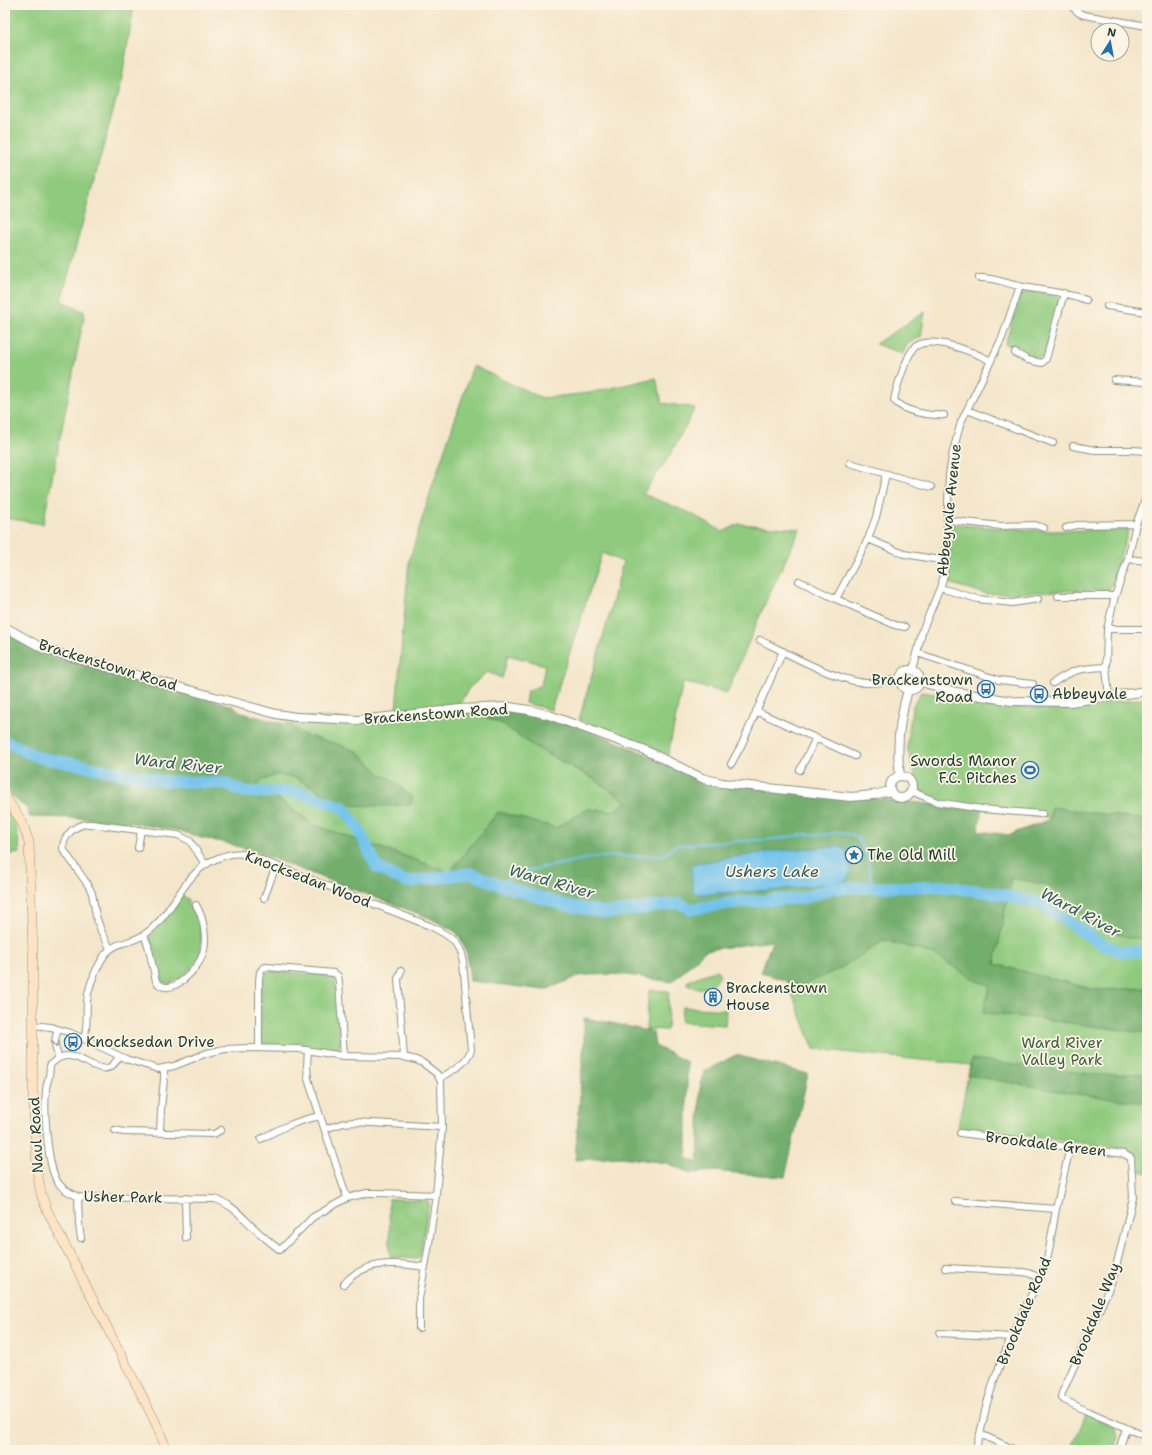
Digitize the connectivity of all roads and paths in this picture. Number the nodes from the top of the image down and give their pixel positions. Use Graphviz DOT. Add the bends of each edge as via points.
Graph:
graph roads {
  1 [pos="1070,5"];
  2 [pos="1147,26"];
  3 [pos="979,278"];
  4 [pos="1020,286"];
  5 [pos="1064,293"];
  6 [pos="1086,300"];
  7 [pos="1107,306"];
  8 [pos="1147,312"];
  9 [pos="1015,353"];
  10 [pos="991,361"];
  11 [pos="1114,380"];
  12 [pos="1147,382"];
  13 [pos="967,410"];
  14 [pos="944,415"];
  15 [pos="1053,443"];
  16 [pos="1073,446"];
  17 [pos="1147,451"];
  18 [pos="850,463"];
  19 [pos="886,474"];
  20 [pos="932,487"];
  21 [pos="1147,495"];
  22 [pos="947,520"];
  23 [pos="1136,524"];
  24 [pos="1044,528"];
  25 [pos="1066,528"];
  26 [pos="868,539"];
  27 [pos="1128,559"];
  28 [pos="946,561"];
  29 [pos="1147,561"];
  30 [pos="799,580"];
  31 [pos="940,588"];
  32 [pos="1058,596"];
  33 [pos="1115,596"];
  34 [pos="836,599"];
  35 [pos="1038,599"];
  36 [pos="5,627"];
  37 [pos="905,627"];
  38 [pos="1107,629"];
  39 [pos="1147,629"];
  40 [pos="760,640"];
  41 [pos="783,652"];
  42 [pos="918,653"];
  43 [pos="1106,666"];
  44 [pos="913,670"];
  45 [pos="900,679"];
  46 [pos="921,682"];
  47 [pos="1053,683"];
  48 [pos="1033,684"];
  49 [pos="908,690"];
  50 [pos="1147,691"];
  51 [pos="1109,698"];
  52 [pos="756,711"];
  53 [pos="816,738"];
  54 [pos="855,756"];
  55 [pos="731,764"];
  56 [pos="800,770"];
  57 [pos="900,776"];
  58 [pos="890,791"];
  59 [pos="911,791"];
  60 [pos="5,796"];
  61 [pos="1042,814"];
  62 [pos="141,830"];
  63 [pos="138,848"];
  64 [pos="205,864"];
  65 [pos="276,866"];
  66 [pos="264,898"];
  67 [pos="196,905"];
  68 [pos="144,935"];
  69 [pos="110,948"];
  70 [pos="401,971"];
  71 [pos="32,1025"];
  72 [pos="58,1029"];
  73 [pos="84,1038"];
  74 [pos="259,1048"];
  75 [pos="308,1050"];
  76 [pos="119,1056"];
  77 [pos="344,1056"];
  78 [pos="404,1057"];
  79 [pos="60,1058"];
  80 [pos="164,1069"];
  81 [pos="440,1078"];
  82 [pos="320,1116"];
  83 [pos="442,1127"];
  84 [pos="324,1129"];
  85 [pos="115,1130"];
  86 [pos="221,1130"];
  87 [pos="160,1132"];
  88 [pos="960,1134"];
  89 [pos="261,1139"];
  90 [pos="1070,1146"];
  91 [pos="1131,1158"];
  92 [pos="436,1195"];
  93 [pos="78,1197"];
  94 [pos="185,1198"];
  95 [pos="347,1198"];
  96 [pos="955,1201"];
  97 [pos="1056,1209"];
  98 [pos="81,1238"];
  99 [pos="186,1238"];
  100 [pos="424,1266"];
  101 [pos="945,1268"];
  102 [pos="1040,1278"];
  103 [pos="344,1284"];
  104 [pos="419,1328"];
  105 [pos="940,1333"];
  106 [pos="1012,1337"];
  107 [pos="1126,1428"];
  108 [pos="980,1434"];
  109 [pos="1147,1437"];
  110 [pos="167,1450"];
  111 [pos="975,1450"];
  112 [pos="1015,1450"];
  113 [pos="1119,1450"];
  1 -- 2 [label="street" via="1084,15"];
  3 -- 4 [label="street"];
  4 -- 5 [label="street"];
  4 -- 10 [label="street, Abbeyvale Avenue"];
  5 -- 6 [label="street"];
  5 -- 9 [label="street" via="1046,359 1042,363 1028,360"];
  7 -- 8 [label="street"];
  10 -- 13 [label="street, Abbeyvale Avenue"];
  10 -- 14 [label="street" via="960,347 938,343 916,346 911,352 894,400 897,405 911,411 934,416"];
  11 -- 12 [label="street"];
  13 -- 15 [label="street"];
  13 -- 22 [label="street, Abbeyvale Avenue" via="953,451"];
  16 -- 17 [label="street" via="1096,450"];
  18 -- 19 [label="street"];
  19 -- 20 [label="street"];
  19 -- 26 [label="street"];
  21 -- 23 [label="street"];
  22 -- 24 [label="street" via="1001,526 1035,525"];
  22 -- 28 [label="street, Abbeyvale Avenue"];
  23 -- 25 [label="street" via="1076,525"];
  23 -- 27 [label="street"];
  26 -- 28 [label="street" via="904,554"];
  26 -- 34 [label="street"];
  27 -- 29 [label="street"];
  27 -- 33 [label="street"];
  28 -- 31 [label="street, Abbeyvale Avenue"];
  30 -- 34 [label="street"];
  31 -- 35 [label="street" via="978,600 1012,603"];
  31 -- 42 [label="street, Abbeyvale Avenue" via="923,629"];
  32 -- 33 [label="street"];
  33 -- 38 [label="street"];
  34 -- 37 [label="street"];
  36 -- 58 [label="street, Brackenstown Road" via="44,649 276,714 359,720 461,708 509,707 549,715 647,751 702,778 722,783 851,797"];
  38 -- 39 [label="street"];
  38 -- 43 [label="street"];
  40 -- 41 [label="street"];
  41 -- 45 [label="street" via="845,678 866,683"];
  41 -- 52 [label="street"];
  42 -- 44 [label="street, Abbeyvale Avenue"];
  42 -- 48 [label="street" via="999,680"];
  43 -- 47 [label="street" via="1072,671"];
  43 -- 51 [label="street"];
  44 -- 45 [label="street" via="903,672"];
  44 -- 46 [label="street" via="920,676"];
  45 -- 49 [label="street" via="901,685"];
  46 -- 49 [label="street" via="915,689"];
  46 -- 51 [label="street" via="956,692 1012,701 1070,702"];
  49 -- 57 [label="street" via="901,719"];
  50 -- 51 [label="street"];
  52 -- 53 [label="street"];
  52 -- 55 [label="street"];
  53 -- 54 [label="street"];
  53 -- 56 [label="street"];
  57 -- 58 [label="street" via="891,781"];
  57 -- 59 [label="street" via="910,780"];
  58 -- 59 [label="street" via="895,797 902,798 908,796"];
  59 -- 61 [label="street" via="937,802"];
  60 -- 71 [label="main road, Naul Road" via="22,822 29,842 33,952"];
  62 -- 63 [label="street"];
  62 -- 64 [label="street" via="185,838 196,849"];
  62 -- 69 [label="street" via="86,824 74,828 64,841 63,849 92,892 100,931"];
  64 -- 65 [label="street, Knocksedan Wood" via="233,853 249,855"];
  64 -- 68 [label="street, Knocksedan Wood" via="185,884 159,922"];
  65 -- 66 [label="street"];
  65 -- 81 [label="street, Knocksedan Wood" via="430,926 455,942 463,962 471,1050 469,1056 458,1067"];
  67 -- 68 [label="street" via="201,912 205,937 204,952 195,970 184,980 168,988 159,985"];
  68 -- 69 [label="street, Knocksedan Wood"];
  69 -- 73 [label="street" via="102,958 91,982"];
  70 -- 78 [label="street" via="398,979"];
  71 -- 72 [label="street"];
  71 -- 110 [label="main road, Naul Road" via="36,1150 41,1194 154,1418"];
  72 -- 73 [label="street"];
  72 -- 79 [label="street, one-way" via="55,1050"];
  73 -- 76 [label="street"];
  74 -- 75 [label="street"];
  74 -- 77 [label="street" via="259,987 260,972 263,968 334,972 340,983"];
  74 -- 80 [label="street" via="225,1049"];
  75 -- 77 [label="street"];
  75 -- 82 [label="street" via="308,1079"];
  76 -- 79 [label="street" via="114,1066 107,1069 97,1068 76,1058"];
  76 -- 80 [label="street" via="152,1068"];
  77 -- 78 [label="street"];
  78 -- 81 [label="street" via="423,1063"];
  79 -- 93 [label="street, Usher Park" via="52,1063 46,1089 50,1161 58,1182"];
  80 -- 87 [label="street"];
  81 -- 83 [label="street"];
  82 -- 84 [label="street"];
  82 -- 89 [label="street" via="280,1128"];
  83 -- 84 [label="street" via="354,1122"];
  83 -- 92 [label="street"];
  84 -- 95 [label="street"];
  85 -- 87 [label="street"];
  86 -- 87 [label="street" via="214,1134"];
  88 -- 90 [label="street, Brookdale Green"];
  90 -- 91 [label="street, Brookdale Green" via="1124,1154"];
  90 -- 97 [label="street, Brookdale Road"];
  91 -- 107 [label="street, Brookdale Way" via="1133,1198 1113,1279 1061,1397"];
  92 -- 95 [label="street" via="367,1193"];
  92 -- 100 [label="street"];
  93 -- 94 [label="street, Usher Park"];
  93 -- 98 [label="street"];
  94 -- 95 [label="street, Usher Park" via="215,1199 231,1206 280,1250 313,1217"];
  94 -- 99 [label="street"];
  96 -- 97 [label="street"];
  97 -- 102 [label="street, Brookdale Road" via="1050,1250"];
  100 -- 103 [label="street" via="394,1263 375,1265 355,1274"];
  100 -- 104 [label="street"];
  101 -- 102 [label="street" via="1022,1272"];
  102 -- 106 [label="street, Brookdale Road"];
  105 -- 106 [label="street"];
  106 -- 108 [label="street, Brookdale Road" via="987,1403"];
  107 -- 109 [label="street"];
  107 -- 113 [label="street"];
  108 -- 111 [label="street, Brookdale Road"];
  108 -- 112 [label="street"];
}
